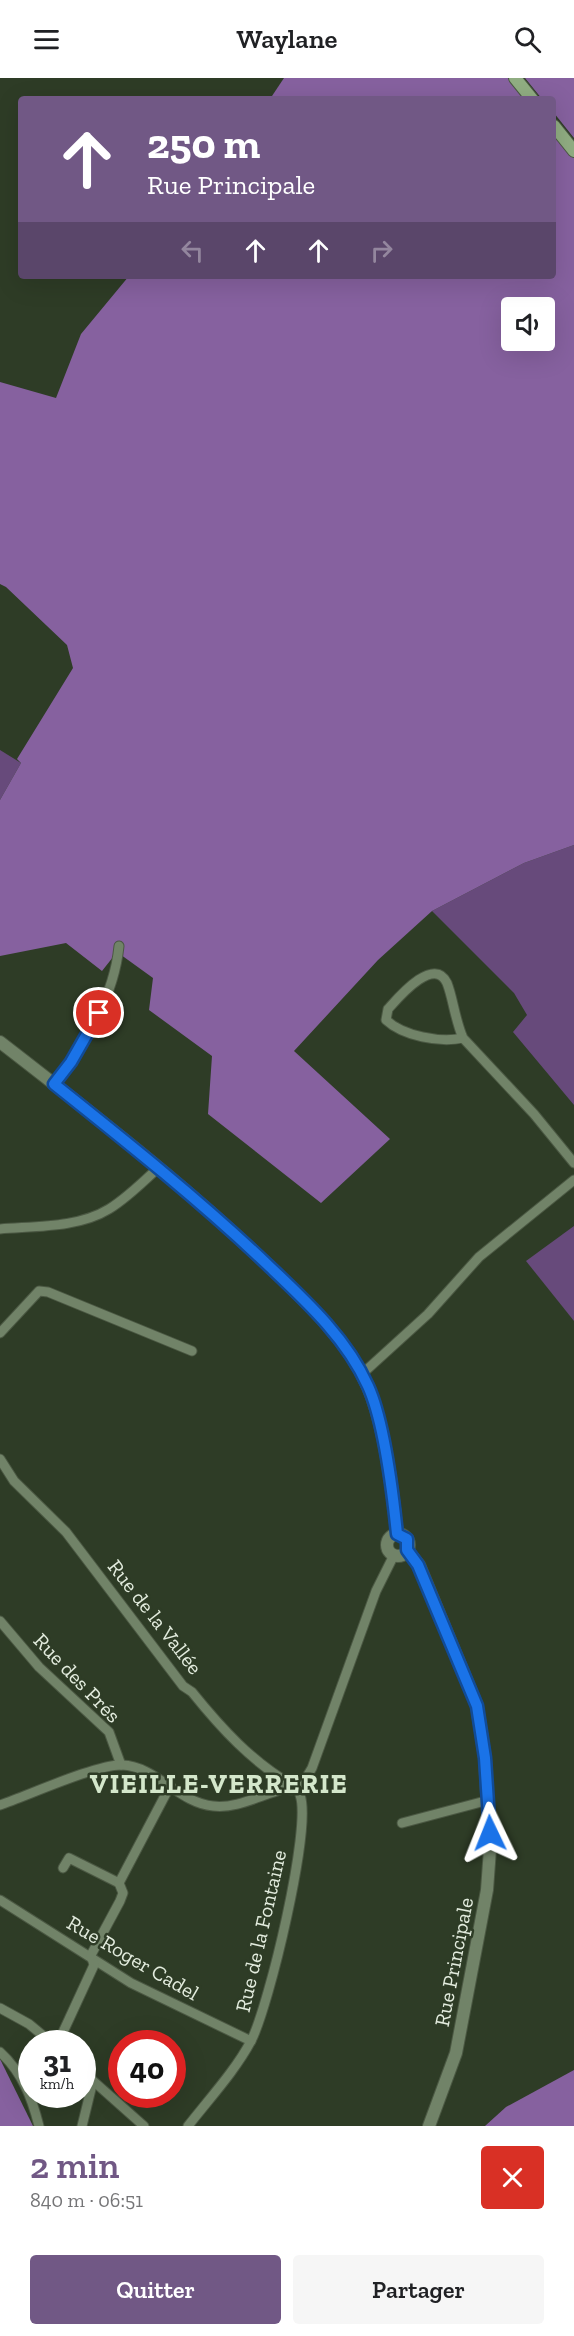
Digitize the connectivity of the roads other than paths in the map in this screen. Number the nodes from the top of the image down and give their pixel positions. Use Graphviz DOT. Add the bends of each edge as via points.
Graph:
graph roads {
  1 [pos="515,78"];
  2 [pos="530,96"];
  3 [pos="556,128"];
  4 [pos="574,151"];
  5 [pos="119,946"];
  6 [pos="462,1038"];
  7 [pos="0,1042"];
  8 [pos="54,1084"];
  9 [pos="574,1163"];
  10 [pos="159,1167"];
  11 [pos="574,1180"];
  12 [pos="0,1229"];
  13 [pos="0,1333"];
  14 [pos="192,1351"];
  15 [pos="362,1374"];
  16 [pos="0,1460"];
  17 [pos="397,1534"];
  18 [pos="407,1550"];
  19 [pos="394,1555"];
  20 [pos="0,1621"];
  21 [pos="121,1765"];
  22 [pos="170,1786"];
  23 [pos="294,1790"];
  24 [pos="489,1800"];
  25 [pos="0,1805"];
  26 [pos="402,1823"];
  27 [pos="63,1868"];
  28 [pos="119,1883"];
  29 [pos="0,1900"];
  30 [pos="91,1955"];
  31 [pos="0,2008"];
  32 [pos="36,2030"];
  33 [pos="64,2030"];
  34 [pos="251,2041"];
  35 [pos="0,2052"];
  36 [pos="96,2084"];
  37 [pos="86,2108"];
  38 [pos="39,2126"];
  39 [pos="82,2126"];
  40 [pos="144,2126"];
  41 [pos="188,2126"];
  42 [pos="429,2126"];
  1 -- 2 [label="main road"];
  3 -- 4 [label="main road"];
  5 -- 8 [label="street" via="108,996"];
  6 -- 6 [label="street" via="447,984 433,974 424,975 388,1009 387,1020 393,1026 425,1037"];
  6 -- 9 [label="street"];
  7 -- 8 [label="street"];
  8 -- 10 [label="street"];
  10 -- 12 [label="street" via="124,1199 101,1213 54,1225"];
  10 -- 15 [label="street" via="282,1278 336,1335"];
  11 -- 15 [label="street" via="478,1257 428,1314"];
  13 -- 14 [label="street" via="39,1291"];
  15 -- 17 [label="street" via="376,1411"];
  16 -- 23 [label="street, Rue de la Vallée" via="14,1481 66,1532 183,1686 243,1751"];
  17 -- 18 [label="street" via="407,1539"];
  17 -- 19 [label="street" via="387,1543"];
  18 -- 19 [label="street"];
  18 -- 24 [label="street, Rue Principale" via="418,1565 477,1706"];
  19 -- 23 [label="street, Rue de la Fontaine" via="376,1591 312,1768 303,1783 305,1791"];
  20 -- 21 [label="street, Rue des Prés" via="39,1667 109,1732"];
  21 -- 22 [label="street" via="135,1767"];
  21 -- 25 [label="street"];
  22 -- 23 [label="street" via="213,1807 284,1789"];
  22 -- 28 [label="street"];
  23 -- 34 [label="street, Rue de la Fontaine" via="303,1807 300,1844 271,1981"];
  24 -- 26 [label="street"];
  24 -- 42 [label="street, Rue Principale" via="487,1890 456,2053"];
  27 -- 28 [label="street" via="69,1858"];
  28 -- 30 [label="street" via="123,1893"];
  29 -- 30 [label="street, Rue Roger Cadel"];
  30 -- 33 [label="street" via="94,1965"];
  30 -- 34 [label="street, Rue Roger Cadel" via="131,1983"];
  31 -- 32 [label="street"];
  34 -- 41 [label="street, Rue de la Fontaine"];
  35 -- 38 [label="street" via="22,2080"];
  36 -- 40 [label="street"];
  37 -- 39 [label="street"];
}
